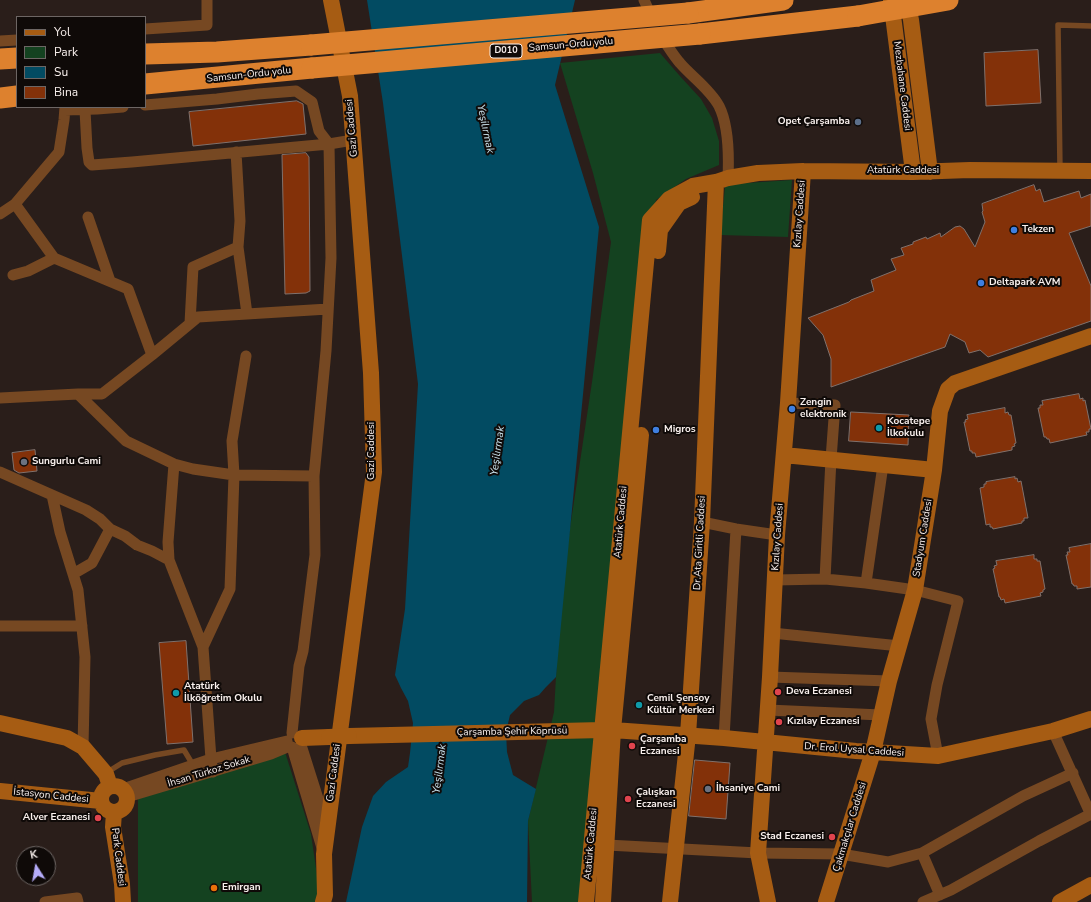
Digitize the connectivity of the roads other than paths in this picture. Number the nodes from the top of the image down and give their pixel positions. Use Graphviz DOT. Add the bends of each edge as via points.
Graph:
graph roads {
  1 [pos="207,0"];
  2 [pos="331,0"];
  3 [pos="644,0"];
  4 [pos="704,0"];
  5 [pos="783,0"];
  6 [pos="891,0"];
  7 [pos="907,0"];
  8 [pos="948,0"];
  9 [pos="688,13"];
  10 [pos="1091,26"];
  11 [pos="146,30"];
  12 [pos="16,40"];
  13 [pos="0,41"];
  14 [pos="146,54"];
  15 [pos="16,58"];
  16 [pos="0,59"];
  17 [pos="146,84"];
  18 [pos="16,96"];
  19 [pos="0,98"];
  20 [pos="146,105"];
  21 [pos="110,108"];
  22 [pos="65,109"];
  23 [pos="85,110"];
  24 [pos="353,140"];
  25 [pos="329,144"];
  26 [pos="236,152"];
  27 [pos="803,171"];
  28 [pos="1060,171"];
  29 [pos="1091,171"];
  30 [pos="913,172"];
  31 [pos="930,172"];
  32 [pos="722,180"];
  33 [pos="15,204"];
  34 [pos="0,214"];
  35 [pos="88,217"];
  36 [pos="238,247"];
  37 [pos="54,258"];
  38 [pos="13,275"];
  39 [pos="110,281"];
  40 [pos="328,309"];
  41 [pos="247,314"];
  42 [pos="190,323"];
  43 [pos="1091,336"];
  44 [pos="152,355"];
  45 [pos="246,356"];
  46 [pos="78,394"];
  47 [pos="0,398"];
  48 [pos="788,403"];
  49 [pos="784,455"];
  50 [pos="831,459"];
  51 [pos="174,464"];
  52 [pos="883,465"];
  53 [pos="934,470"];
  54 [pos="0,472"];
  55 [pos="234,475"];
  56 [pos="314,476"];
  57 [pos="52,495"];
  58 [pos="702,522"];
  59 [pos="110,529"];
  60 [pos="736,529"];
  61 [pos="778,535"];
  62 [pos="169,560"];
  63 [pos="73,574"];
  64 [pos="825,579"];
  65 [pos="775,580"];
  66 [pos="866,583"];
  67 [pos="915,590"];
  68 [pos="0,626"];
  69 [pos="82,626"];
  70 [pos="772,633"];
  71 [pos="900,646"];
  72 [pos="203,647"];
  73 [pos="770,677"];
  74 [pos="889,681"];
  75 [pos="768,710"];
  76 [pos="881,715"];
  77 [pos="1091,719"];
  78 [pos="0,723"];
  79 [pos="607,730"];
  80 [pos="1053,730"];
  81 [pos="688,735"];
  82 [pos="724,738"];
  83 [pos="295,741"];
  84 [pos="766,742"];
  85 [pos="83,747"];
  86 [pos="873,752"];
  87 [pos="938,756"];
  88 [pos="211,758"];
  89 [pos="193,765"];
  90 [pos="214,772"];
  91 [pos="1073,773"];
  92 [pos="117,787"];
  93 [pos="0,791"];
  94 [pos="101,801"];
  95 [pos="114,812"];
  96 [pos="1091,815"];
  97 [pos="327,828"];
  98 [pos="607,845"];
  99 [pos="676,849"];
  100 [pos="758,853"];
  101 [pos="922,853"];
  102 [pos="324,854"];
  103 [pos="841,854"];
  104 [pos="1091,885"];
  105 [pos="940,895"];
  106 [pos="45,902"];
  107 [pos="78,902"];
  108 [pos="123,902"];
  109 [pos="323,902"];
  110 [pos="586,902"];
  111 [pos="603,902"];
  112 [pos="670,902"];
  113 [pos="768,902"];
  114 [pos="826,902"];
  115 [pos="923,902"];
  116 [pos="1060,902"];
  1 -- 11 [label="street" via="207,25"];
  2 -- 24 [label="street, Gazi Caddesi" via="350,96"];
  3 -- 32 [label="street" via="657,30 679,62 705,88 718,106 729,150"];
  4 -- 9 [label="highway"];
  5 -- 9 [label="highway, D010"];
  6 -- 30 [label="street, Mezbahane Caddesi"];
  7 -- 31 [label="street, Mezbahane Caddesi"];
  8 -- 17 [label="highway, Samsun-Ordu yolu / D010, bridge" via="858,16 700,34"];
  9 -- 14 [label="highway, D010, bridge" via="311,45"];
  10 -- 28 [label="lane" via="1058,25"];
  12 -- 13 [label="street"];
  15 -- 16 [label="highway"];
  18 -- 19 [label="highway"];
  20 -- 25 [label="street" via="296,91 312,102 319,131"];
  21 -- 23 [label="street"];
  22 -- 23 [label="street"];
  22 -- 33 [label="street" via="59,152"];
  23 -- 26 [label="street" via="87,148 89,162 92,164"];
  24 -- 25 [label="street"];
  24 -- 97 [label="street, Gazi Caddesi" via="372,374 374,472"];
  25 -- 26 [label="street"];
  25 -- 40 [label="street" via="331,258"];
  26 -- 36 [label="street" via="240,221"];
  27 -- 30 [label="street, Atatürk Caddesi"];
  27 -- 32 [label="street, Atatürk Caddesi" via="758,172"];
  27 -- 48 [label="street, Kızılay Caddesi"];
  28 -- 29 [label="street, Atatürk Caddesi"];
  28 -- 31 [label="street, Atatürk Caddesi"];
  30 -- 31 [label="street, Atatürk Caddesi"];
  32 -- 58 [label="street, Dr.Ata Giritli Caddesi"];
  32 -- 79 [label="street, Atatürk Caddesi" via="679,203 660,230"];
  33 -- 34 [label="street"];
  33 -- 37 [label="street"];
  35 -- 39 [label="street"];
  36 -- 41 [label="street"];
  36 -- 42 [label="street" via="193,267"];
  37 -- 38 [label="street" via="28,271"];
  37 -- 39 [label="street"];
  39 -- 44 [label="street" via="128,289"];
  40 -- 41 [label="street"];
  40 -- 56 [label="street"];
  41 -- 42 [label="street" via="198,317"];
  42 -- 44 [label="street"];
  43 -- 53 [label="street, Stadyum Caddesi" via="955,384 948,389 940,411"];
  44 -- 46 [label="street" via="102,394"];
  45 -- 55 [label="street" via="232,441"];
  46 -- 47 [label="street"];
  46 -- 51 [label="street" via="126,441"];
  48 -- 49 [label="street, Kızılay Caddesi"];
  48 -- 50 [label="street" via="835,405"];
  49 -- 50 [label="street"];
  49 -- 61 [label="street, Kızılay Caddesi"];
  50 -- 52 [label="street"];
  50 -- 64 [label="street"];
  51 -- 55 [label="street"];
  51 -- 62 [label="street"];
  52 -- 53 [label="street"];
  52 -- 66 [label="street"];
  53 -- 67 [label="street, Stadyum Caddesi"];
  54 -- 57 [label="street"];
  55 -- 56 [label="street"];
  55 -- 72 [label="street" via="230,589"];
  56 -- 83 [label="street" via="315,555 303,651 306,665"];
  57 -- 59 [label="street" via="86,510"];
  57 -- 63 [label="street"];
  58 -- 60 [label="street"];
  58 -- 81 [label="street, Dr.Ata Giritli Caddesi"];
  59 -- 62 [label="street"];
  59 -- 63 [label="street" via="92,563"];
  60 -- 61 [label="street"];
  60 -- 82 [label="street"];
  61 -- 65 [label="street, Kızılay Caddesi"];
  62 -- 72 [label="street"];
  63 -- 69 [label="street" via="78,590"];
  64 -- 65 [label="street"];
  64 -- 66 [label="street"];
  65 -- 70 [label="street, Kızılay Caddesi"];
  66 -- 67 [label="street"];
  67 -- 71 [label="street, Stadyum Caddesi"];
  67 -- 87 [label="street" via="958,601 931,719"];
  68 -- 69 [label="street"];
  69 -- 85 [label="street" via="85,657"];
  70 -- 71 [label="street"];
  70 -- 73 [label="street, Kızılay Caddesi"];
  71 -- 74 [label="street, Stadyum Caddesi"];
  72 -- 88 [label="street"];
  73 -- 74 [label="street"];
  73 -- 75 [label="street, Kızılay Caddesi"];
  74 -- 76 [label="street, Stadyum Caddesi"];
  75 -- 76 [label="street"];
  75 -- 84 [label="street, Kızılay Caddesi"];
  76 -- 86 [label="street, Stadyum Caddesi"];
  77 -- 80 [label="street, Dr. Erol Uysal Caddesi"];
  78 -- 85 [label="street" via="67,738"];
  79 -- 81 [label="street, Dr. Erol Uysal Caddesi"];
  79 -- 83 [label="street, Çarşamba Şehir Köprüsü, bridge" via="349,736"];
  79 -- 98 [label="street, Atatürk Caddesi"];
  79 -- 110 [label="street, Atatürk Caddesi"];
  80 -- 87 [label="street, Dr. Erol Uysal Caddesi"];
  80 -- 91 [label="street"];
  81 -- 82 [label="street, Dr. Erol Uysal Caddesi"];
  81 -- 99 [label="street, Dr.Ata Giritli Caddesi"];
  82 -- 84 [label="street, Dr. Erol Uysal Caddesi"];
  83 -- 88 [label="street"];
  83 -- 90 [label="street, İhsan Türkoz Sokak" via="271,754"];
  83 -- 97 [label="street"];
  83 -- 102 [label="street"];
  84 -- 86 [label="street, Dr. Erol Uysal Caddesi"];
  84 -- 100 [label="street, Kızılay Caddesi"];
  85 -- 92 [label="street"];
  86 -- 87 [label="street, Dr. Erol Uysal Caddesi"];
  86 -- 103 [label="street, Çakmakçılar Caddesi"];
  88 -- 89 [label="street"];
  88 -- 90 [label="street"];
  89 -- 92 [label="street"];
  89 -- 92 [label="lane" via="184,750 122,763"];
  90 -- 92 [label="street, İhsan Türkoz Sokak"];
  91 -- 96 [label="street"];
  91 -- 101 [label="street" via="1023,796"];
  92 -- 94 [label="street" via="106,788"];
  92 -- 95 [label="street" via="127,802 122,809"];
  93 -- 94 [label="street, İstasyon Caddesi"];
  94 -- 95 [label="street" via="106,809"];
  95 -- 108 [label="street, Park Caddesi" via="113,827"];
  96 -- 105 [label="street"];
  97 -- 102 [label="street, Gazi Caddesi"];
  98 -- 99 [label="street"];
  98 -- 111 [label="street, Atatürk Caddesi"];
  99 -- 100 [label="street"];
  99 -- 112 [label="street, Dr.Ata Giritli Caddesi"];
  100 -- 103 [label="street"];
  100 -- 113 [label="street, Kızılay Caddesi"];
  101 -- 103 [label="street" via="888,862"];
  101 -- 105 [label="street"];
  102 -- 109 [label="street, Gazi Caddesi"];
  103 -- 114 [label="street, Çakmakçılar Caddesi"];
  104 -- 116 [label="street"];
  105 -- 115 [label="street"];
  106 -- 107 [label="street" via="77,898"];
}
